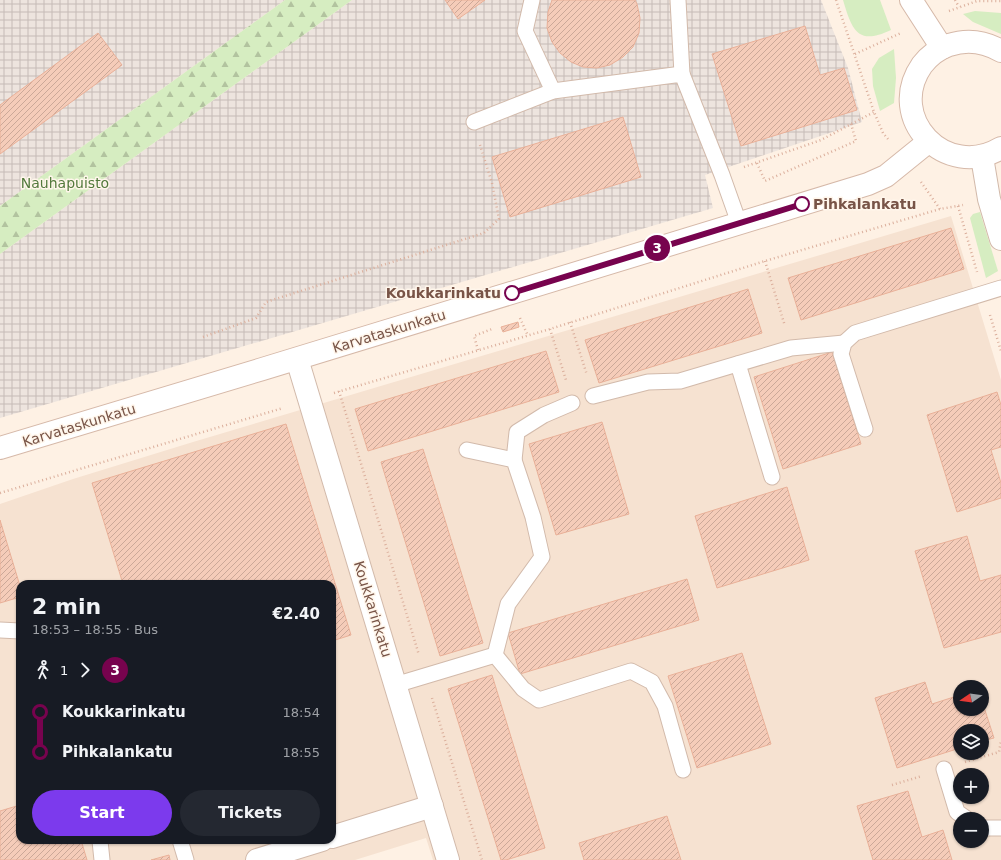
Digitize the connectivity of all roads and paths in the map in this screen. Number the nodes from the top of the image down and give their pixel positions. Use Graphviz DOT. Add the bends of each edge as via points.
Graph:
graph roads {
  1 [pos="532,0"];
  2 [pos="678,0"];
  3 [pos="836,0"];
  4 [pos="911,0"];
  5 [pos="955,0"];
  6 [pos="959,7"];
  7 [pos="942,48"];
  8 [pos="1001,51"];
  9 [pos="682,74"];
  10 [pos="553,91"];
  11 [pos="874,112"];
  12 [pos="474,122"];
  13 [pos="851,124"];
  14 [pos="883,133"];
  15 [pos="928,142"];
  16 [pos="992,153"];
  17 [pos="757,163"];
  18 [pos="722,175"];
  19 [pos="924,186"];
  20 [pos="969,204"];
  21 [pos="940,209"];
  22 [pos="739,223"];
  23 [pos="1001,239"];
  24 [pos="766,261"];
  25 [pos="1001,288"];
  26 [pos="520,317"];
  27 [pos="570,322"];
  28 [pos="550,329"];
  29 [pos="474,336"];
  30 [pos="528,336"];
  31 [pos="202,337"];
  32 [pos="844,343"];
  33 [pos="791,348"];
  34 [pos="478,350"];
  35 [pos="297,359"];
  36 [pos="738,364"];
  37 [pos="339,391"];
  38 [pos="594,396"];
  39 [pos="310,400"];
  40 [pos="572,403"];
  41 [pos="865,428"];
  42 [pos="0,448"];
  43 [pos="467,450"];
  44 [pos="514,460"];
  45 [pos="772,478"];
  46 [pos="0,493"];
  47 [pos="0,630"];
  48 [pos="16,631"];
  49 [pos="495,655"];
  50 [pos="426,677"];
  51 [pos="395,685"];
  52 [pos="944,769"];
  53 [pos="683,770"];
  54 [pos="432,806"];
  55 [pos="957,812"];
  56 [pos="989,828"];
  57 [pos="1001,828"];
  58 [pos="336,836"];
  59 [pos="100,844"];
  60 [pos="181,844"];
  61 [pos="309,844"];
  62 [pos="102,860"];
  63 [pos="186,860"];
  64 [pos="257,860"];
  65 [pos="448,860"];
  66 [pos="482,860"];
  1 -- 10 [label="lane" via="525,31"];
  2 -- 9 [label="lane"];
  3 -- 11 [label="path"];
  4 -- 7 [label="street"];
  5 -- 6 [label="path"];
  7 -- 8 [label="street" via="958,42 975,41"];
  7 -- 15 [label="street" via="927,59 916,74 911,91 911,110 917,127"];
  9 -- 10 [label="lane"];
  9 -- 18 [label="lane"];
  10 -- 12 [label="lane"];
  11 -- 13 [label="path"];
  11 -- 14 [label="path"];
  12 -- 31 [label="path" via="492,184 499,220 484,233 266,302 256,318"];
  13 -- 17 [label="path" via="821,140"];
  13 -- 17 [label="path" via="856,141 766,181"];
  15 -- 16 [label="street" via="953,156 968,158"];
  15 -- 22 [label="street, Karvataskunkatu" via="886,176 868,184"];
  16 -- 23 [label="street" via="989,199"];
  17 -- 18 [label="path"];
  18 -- 22 [label="lane"];
  19 -- 21 [label="path"];
  20 -- 21 [label="path"];
  21 -- 24 [label="path"];
  22 -- 35 [label="street, Karvataskunkatu"];
  24 -- 27 [label="path"];
  24 -- 33 [label="path"];
  25 -- 32 [label="lane" via="855,333"];
  26 -- 30 [label="path"];
  27 -- 28 [label="path"];
  27 -- 38 [label="path"];
  28 -- 30 [label="path"];
  28 -- 40 [label="path"];
  29 -- 34 [label="path"];
  30 -- 34 [label="path"];
  32 -- 33 [label="lane"];
  32 -- 41 [label="lane" via="841,354"];
  33 -- 36 [label="lane"];
  34 -- 37 [label="path"];
  35 -- 39 [label="street, Koukkarinkatu"];
  35 -- 42 [label="street, Karvataskunkatu"];
  36 -- 38 [label="lane" via="680,381 648,382"];
  36 -- 45 [label="lane"];
  37 -- 39 [label="path"];
  37 -- 50 [label="path"];
  39 -- 46 [label="path"];
  39 -- 51 [label="street, Koukkarinkatu"];
  40 -- 44 [label="lane" via="544,415 517,432"];
  43 -- 44 [label="lane"];
  44 -- 49 [label="lane" via="533,518 542,557 508,604"];
  47 -- 48 [label="lane"];
  49 -- 50 [label="lane"];
  49 -- 53 [label="lane" via="523,689 539,700 631,671 652,682 665,706"];
  50 -- 51 [label="lane"];
  50 -- 66 [label="path"];
  51 -- 54 [label="street, Koukkarinkatu"];
  52 -- 55 [label="lane"];
  54 -- 58 [label="street"];
  54 -- 65 [label="street, Koukkarinkatu"];
  56 -- 57 [label="lane"];
  59 -- 62 [label="lane"];
  60 -- 63 [label="lane"];
  61 -- 64 [label="street"];
}
